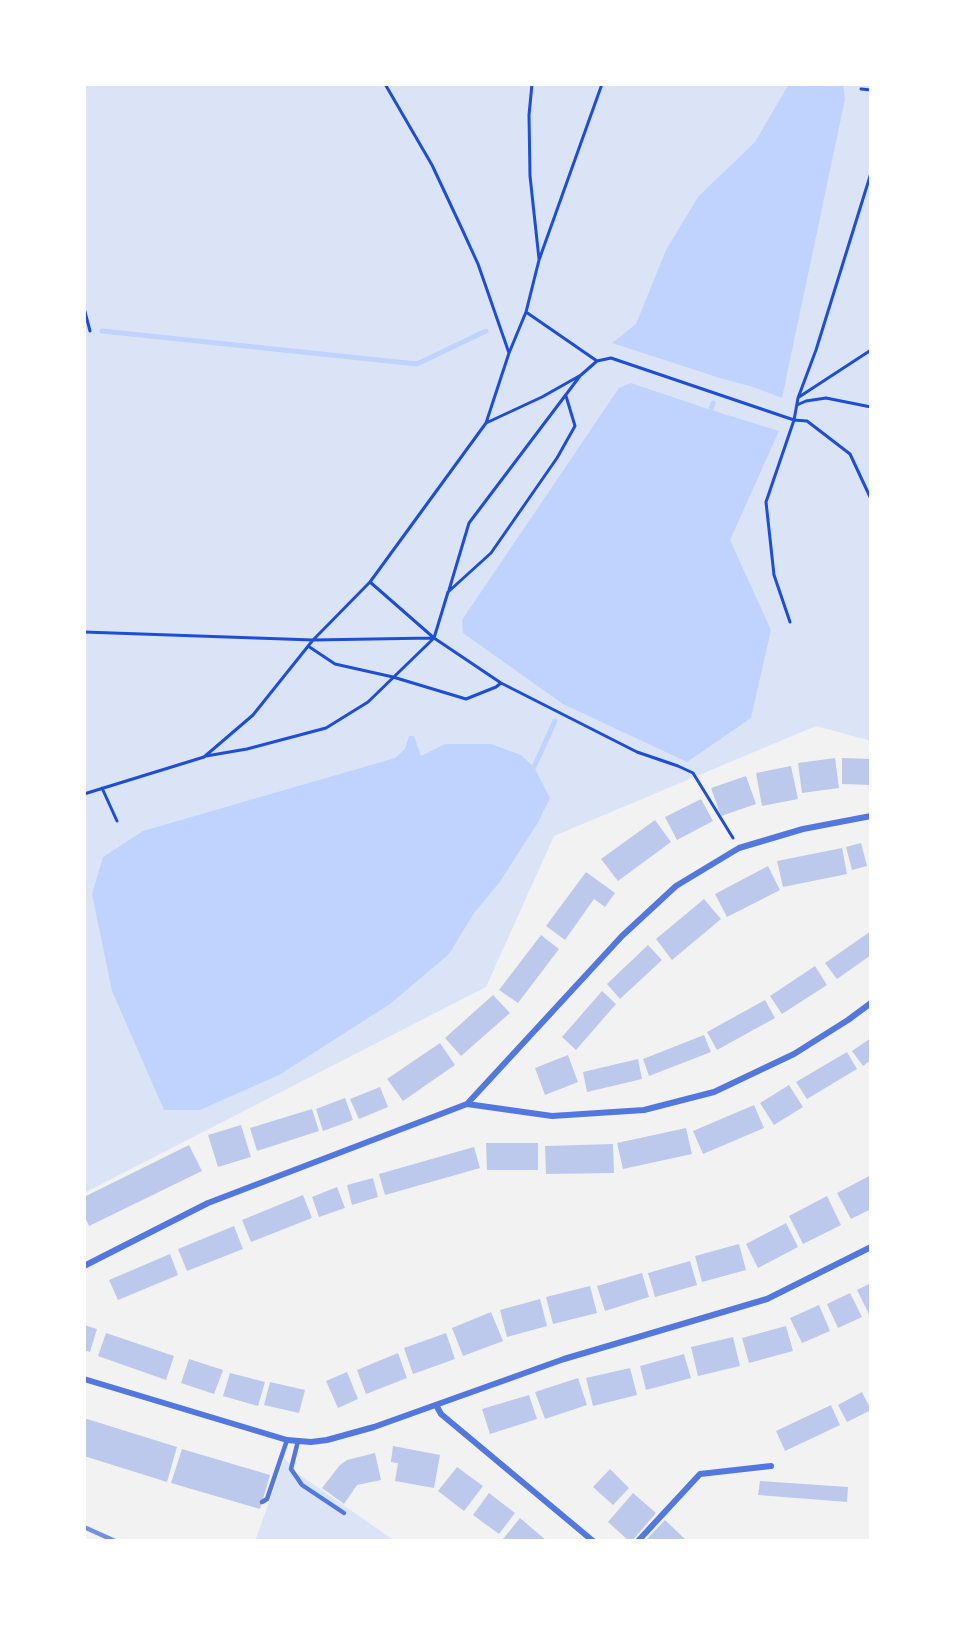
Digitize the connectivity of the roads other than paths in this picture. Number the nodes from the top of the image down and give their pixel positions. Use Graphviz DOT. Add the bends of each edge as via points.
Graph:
graph roads {
  1 [pos="871,816"];
  2 [pos="871,1003"];
  3 [pos="467,1104"];
  4 [pos="871,1247"];
  5 [pos="84,1266"];
  6 [pos="84,1379"];
  7 [pos="436,1405"];
  8 [pos="287,1440"];
  9 [pos="298,1442"];
  10 [pos="771,1466"];
  11 [pos="262,1502"];
  12 [pos="344,1513"];
  13 [pos="593,1541"];
  14 [pos="638,1541"];
  1 -- 3 [label="street" via="804,829 738,848 676,886 622,936"];
  2 -- 3 [label="street" via="794,1054 714,1092 644,1110 552,1116"];
  3 -- 5 [label="street" via="208,1203"];
  4 -- 7 [label="street" via="767,1299 564,1359"];
  6 -- 8 [label="street"];
  7 -- 9 [label="street" via="342,1437"];
  7 -- 13 [label="street" via="441,1414"];
  8 -- 9 [label="street"];
  8 -- 11 [label="lane" via="267,1498"];
  9 -- 12 [label="lane" via="291,1469 302,1485"];
  10 -- 14 [label="street" via="700,1473"];
}
